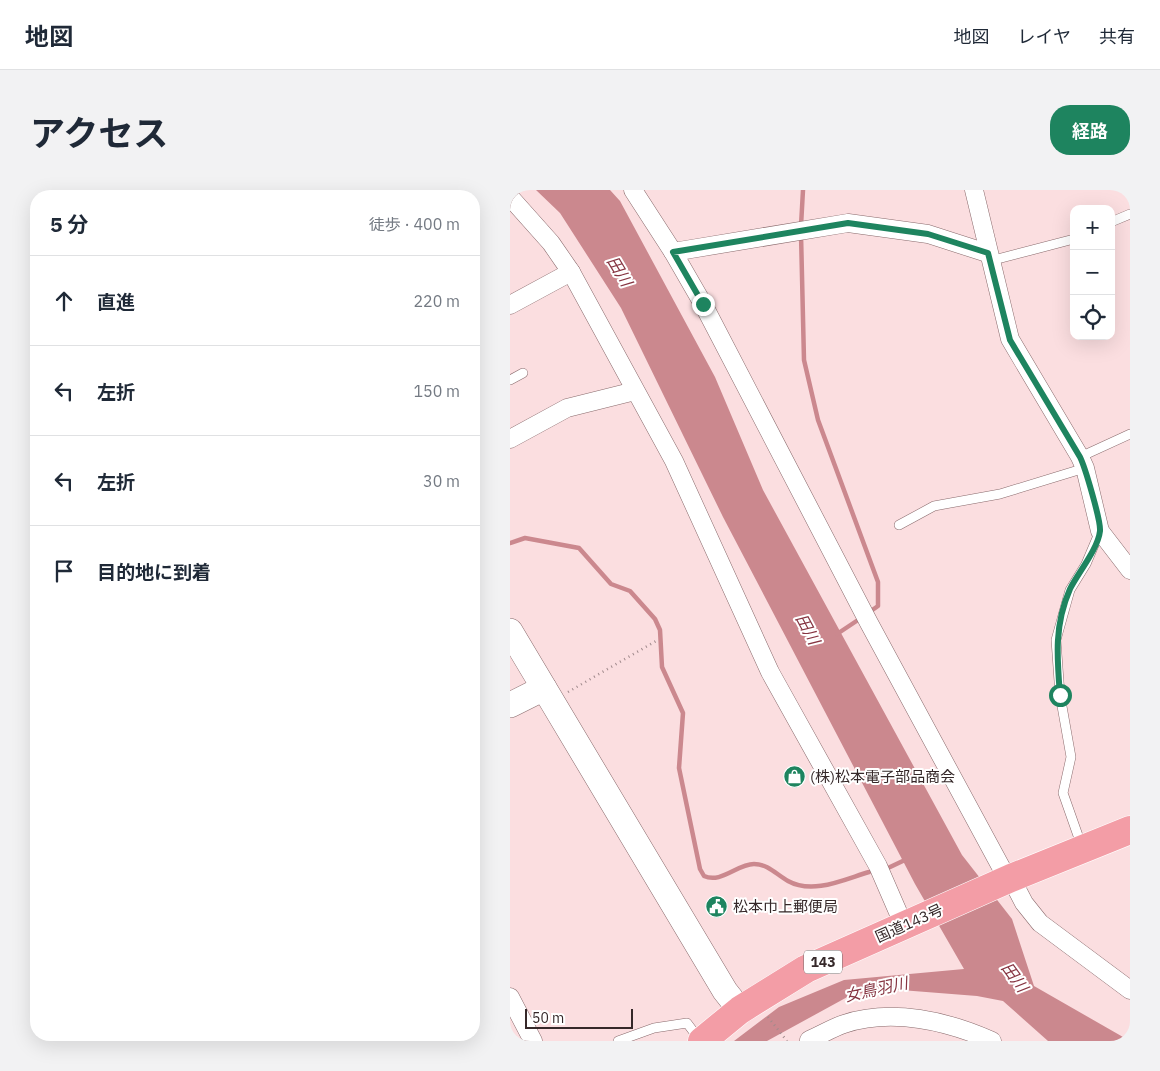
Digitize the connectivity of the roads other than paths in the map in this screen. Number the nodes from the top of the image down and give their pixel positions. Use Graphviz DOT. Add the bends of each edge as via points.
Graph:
graph roads {
  1 [pos="633,190"];
  2 [pos="974,190"];
  3 [pos="510,197"];
  4 [pos="1130,214"];
  5 [pos="1115,220"];
  6 [pos="1070,240"];
  7 [pos="673,252"];
  8 [pos="989,257"];
  9 [pos="571,272"];
  10 [pos="510,306"];
  11 [pos="523,374"];
  12 [pos="510,380"];
  13 [pos="635,391"];
  14 [pos="1130,434"];
  15 [pos="510,439"];
  16 [pos="1083,462"];
  17 [pos="899,525"];
  18 [pos="1100,531"];
  19 [pos="1130,570"];
  20 [pos="510,631"];
  21 [pos="554,691"];
  22 [pos="510,705"];
  23 [pos="1130,830"];
  24 [pos="1083,849"];
  25 [pos="1008,880"];
  26 [pos="907,924"];
  27 [pos="1130,990"];
  28 [pos="510,997"];
  29 [pos="752,1011"];
  30 [pos="533,1041"];
  31 [pos="618,1041"];
  32 [pos="702,1041"];
  33 [pos="809,1041"];
  34 [pos="992,1041"];
  1 -- 7 [label="street"];
  2 -- 8 [label="street"];
  3 -- 9 [label="street" via="551,243"];
  4 -- 5 [label="lane"];
  6 -- 8 [label="lane"];
  7 -- 8 [label="street" via="848,223 928,234"];
  7 -- 25 [label="street"];
  8 -- 16 [label="street" via="1010,340"];
  9 -- 10 [label="street"];
  9 -- 13 [label="street"];
  11 -- 12 [label="lane"];
  13 -- 15 [label="street" via="566,408"];
  13 -- 26 [label="street" via="674,461 770,672"];
  14 -- 16 [label="lane"];
  16 -- 17 [label="lane" via="1000,494 934,506"];
  16 -- 18 [label="street"];
  18 -- 19 [label="street"];
  18 -- 24 [label="lane" via="1070,590 1056,640 1060,695 1070,757 1063,793"];
  20 -- 21 [label="street"];
  21 -- 22 [label="street"];
  21 -- 29 [label="street" via="726,991"];
  23 -- 24 [label="highway, 国道143号 / 143"];
  24 -- 25 [label="highway, 国道143号 / 143"];
  25 -- 26 [label="highway, 国道143号 / 143"];
  25 -- 27 [label="street" via="1040,923"];
  26 -- 29 [label="highway, 国道143号 / 143" via="806,969"];
  28 -- 30 [label="street"];
  29 -- 32 [label="highway, 国道143号 / 143"];
  31 -- 32 [label="lane" via="654,1028 687,1023"];
  33 -- 34 [label="street" via="845,1024 892,1017 948,1025"];
}
